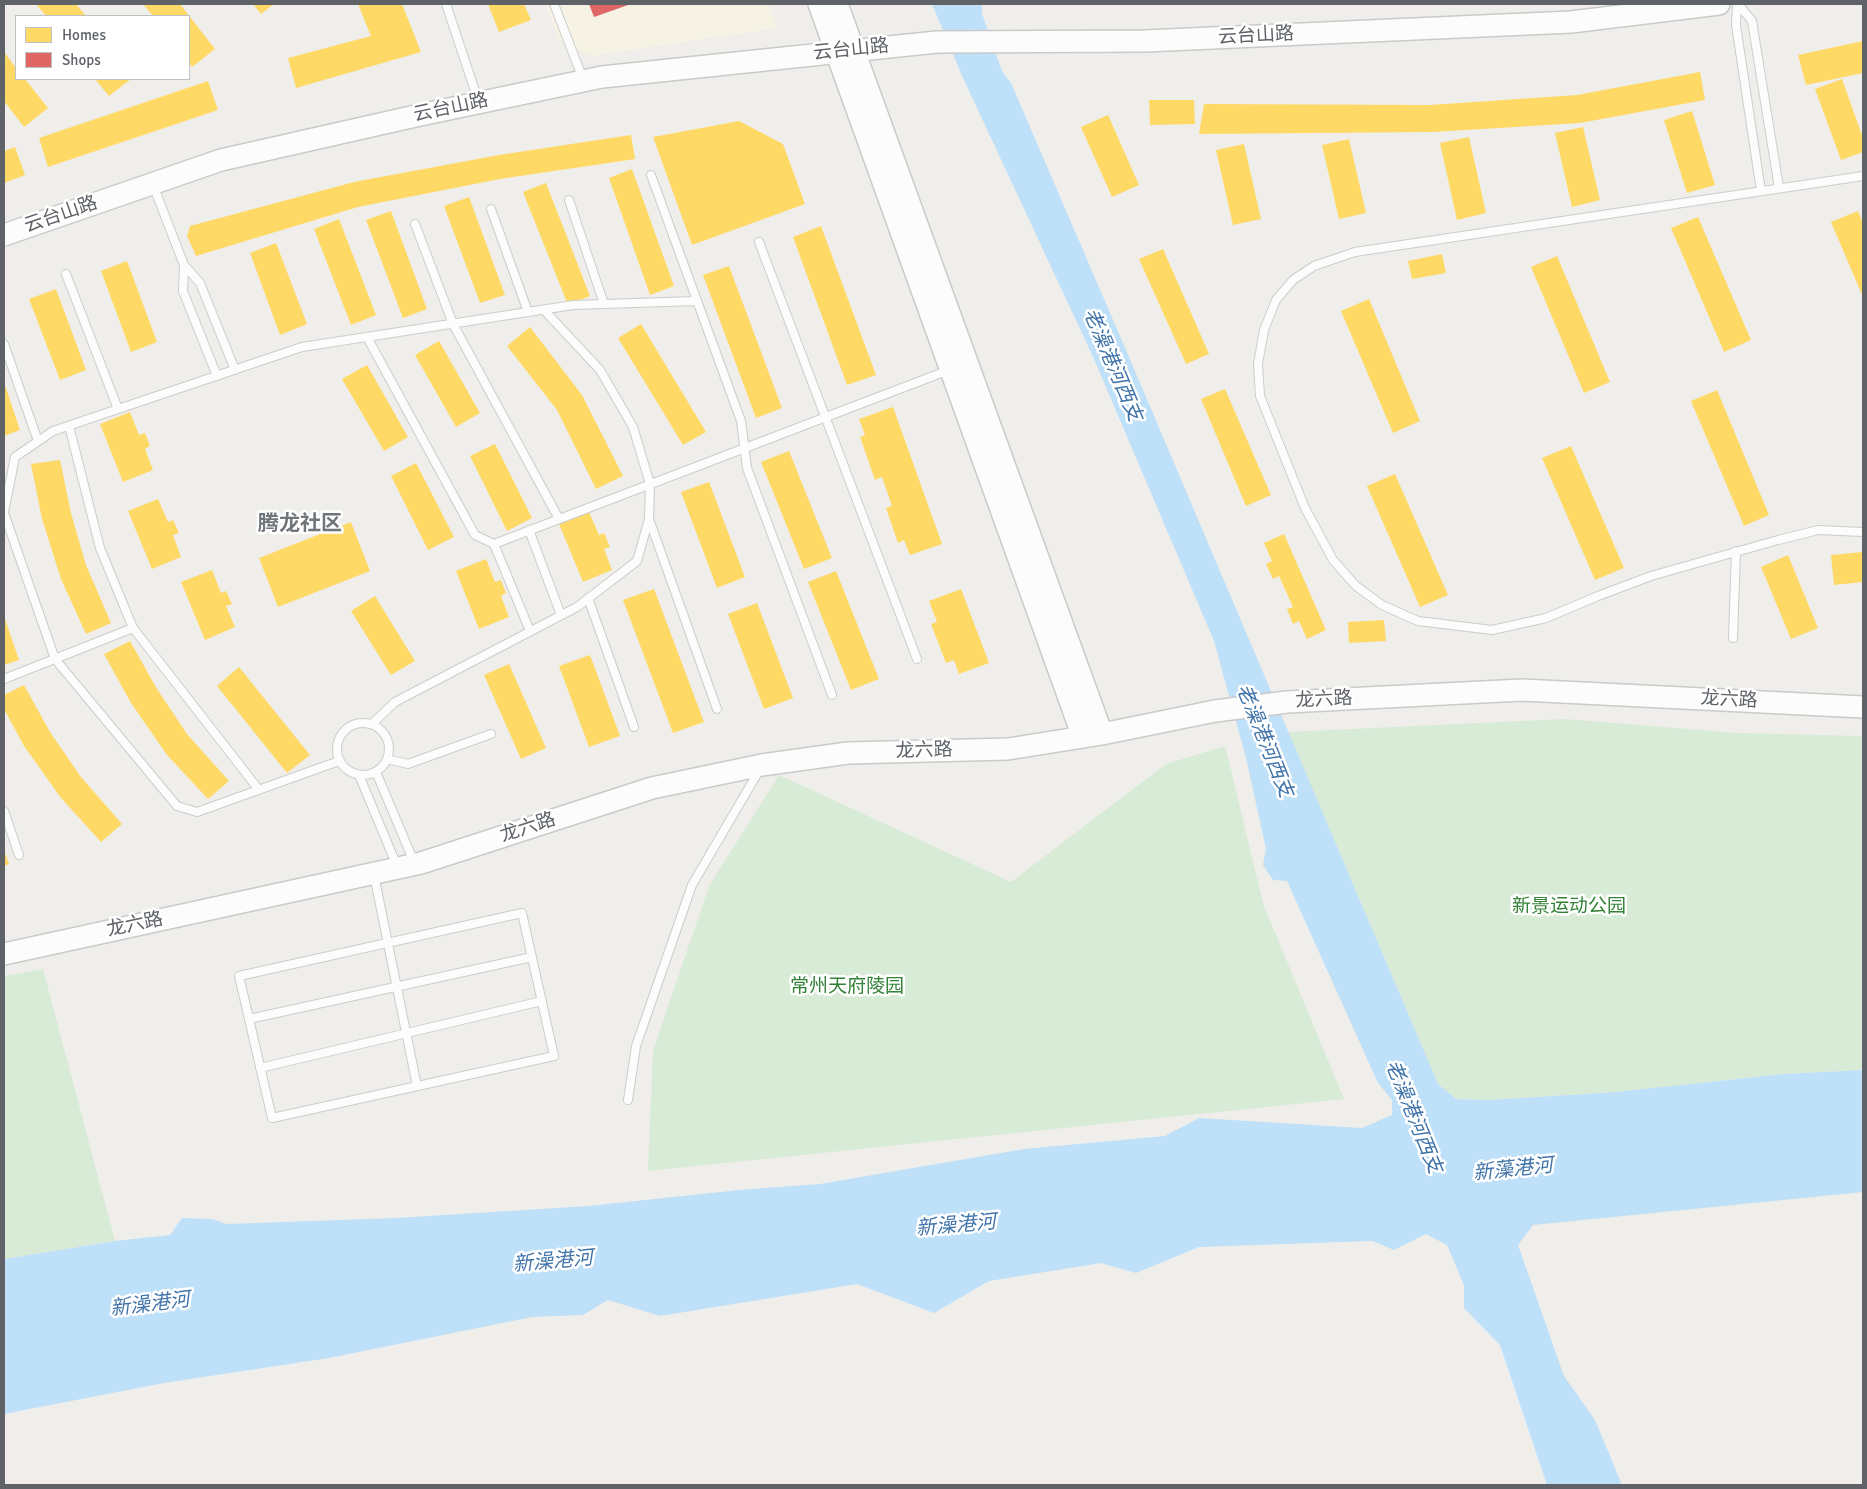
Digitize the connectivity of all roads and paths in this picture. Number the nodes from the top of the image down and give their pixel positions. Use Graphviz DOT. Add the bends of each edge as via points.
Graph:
graph roads {
  1 [pos="446,4"];
  2 [pos="554,4"];
  3 [pos="819,4"];
  4 [pos="837,4"];
  5 [pos="1720,4"];
  6 [pos="1738,4"];
  7 [pos="845,50"];
  8 [pos="583,81"];
  9 [pos="479,102"];
  10 [pos="651,175"];
  11 [pos="1863,176"];
  12 [pos="153,184"];
  13 [pos="1779,188"];
  14 [pos="1761,191"];
  15 [pos="569,200"];
  16 [pos="491,209"];
  17 [pos="415,224"];
  18 [pos="4,235"];
  19 [pos="758,242"];
  20 [pos="184,265"];
  21 [pos="66,274"];
  22 [pos="697,301"];
  23 [pos="604,304"];
  24 [pos="544,310"];
  25 [pos="528,312"];
  26 [pos="453,324"];
  27 [pos="366,337"];
  28 [pos="4,344"];
  29 [pos="951,369"];
  30 [pos="235,370"];
  31 [pos="217,376"];
  32 [pos="118,409"];
  33 [pos="825,417"];
  34 [pos="69,426"];
  35 [pos="38,442"];
  36 [pos="744,448"];
  37 [pos="650,484"];
  38 [pos="5,499"];
  39 [pos="4,512"];
  40 [pos="559,519"];
  41 [pos="649,519"];
  42 [pos="529,530"];
  43 [pos="1863,532"];
  44 [pos="494,544"];
  45 [pos="1736,552"];
  46 [pos="588,598"];
  47 [pos="561,615"];
  48 [pos="133,628"];
  49 [pos="530,631"];
  50 [pos="1733,638"];
  51 [pos="55,658"];
  52 [pos="917,659"];
  53 [pos="4,679"];
  54 [pos="832,695"];
  55 [pos="1863,706"];
  56 [pos="716,708"];
  57 [pos="372,724"];
  58 [pos="634,727"];
  59 [pos="491,734"];
  60 [pos="1092,735"];
  61 [pos="387,759"];
  62 [pos="339,761"];
  63 [pos="762,765"];
  64 [pos="376,772"];
  65 [pos="360,775"];
  66 [pos="258,790"];
  67 [pos="4,811"];
  68 [pos="19,855"];
  69 [pos="406,866"];
  70 [pos="374,873"];
  71 [pos="388,943"];
  72 [pos="4,954"];
  73 [pos="532,957"];
  74 [pos="397,987"];
  75 [pos="542,1000"];
  76 [pos="249,1019"];
  77 [pos="406,1033"];
  78 [pos="260,1068"];
  79 [pos="418,1086"];
  80 [pos="628,1100"];
  1 -- 9 [label="lane"];
  2 -- 8 [label="lane"];
  3 -- 7 [label="street"];
  4 -- 7 [label="street"];
  5 -- 7 [label="street, 云台山路" via="1571,22 1145,41 937,42"];
  6 -- 13 [label="lane" via="1752,21"];
  6 -- 14 [label="lane" via="1736,25"];
  7 -- 8 [label="street, 云台山路"];
  7 -- 29 [label="street"];
  7 -- 60 [label="street"];
  8 -- 9 [label="street, 云台山路"];
  9 -- 12 [label="street, 云台山路" via="221,160"];
  10 -- 22 [label="lane"];
  11 -- 13 [label="lane"];
  12 -- 18 [label="street, 云台山路"];
  12 -- 20 [label="lane"];
  13 -- 14 [label="lane"];
  14 -- 45 [label="lane" via="1355,252 1322,263 1292,280 1276,300 1264,330 1258,364 1260,396 1305,508 1333,560 1356,586 1382,605 1418,621 1492,630 1546,618 1651,576"];
  15 -- 23 [label="lane"];
  16 -- 25 [label="lane"];
  17 -- 26 [label="lane"];
  19 -- 33 [label="lane"];
  20 -- 30 [label="lane" via="200,283"];
  20 -- 31 [label="lane" via="183,291"];
  21 -- 32 [label="lane"];
  22 -- 23 [label="lane"];
  22 -- 36 [label="lane" via="741,421"];
  23 -- 24 [label="lane"];
  24 -- 25 [label="lane"];
  24 -- 37 [label="lane" via="600,370 633,427"];
  25 -- 26 [label="lane"];
  26 -- 27 [label="lane"];
  26 -- 40 [label="lane"];
  27 -- 30 [label="lane" via="302,347"];
  27 -- 44 [label="lane" via="475,535"];
  28 -- 35 [label="lane"];
  29 -- 33 [label="lane"];
  29 -- 60 [label="street"];
  30 -- 31 [label="lane"];
  31 -- 32 [label="lane"];
  32 -- 34 [label="lane"];
  33 -- 36 [label="lane"];
  33 -- 52 [label="lane"];
  34 -- 35 [label="lane" via="53,431"];
  34 -- 48 [label="lane" via="100,548"];
  35 -- 38 [label="lane" via="15,457"];
  36 -- 37 [label="lane"];
  36 -- 54 [label="lane" via="747,468"];
  37 -- 40 [label="lane"];
  37 -- 41 [label="lane"];
  38 -- 39 [label="lane"];
  39 -- 51 [label="lane"];
  40 -- 42 [label="lane"];
  41 -- 46 [label="lane" via="637,561"];
  41 -- 56 [label="lane"];
  42 -- 44 [label="lane"];
  42 -- 47 [label="lane"];
  43 -- 45 [label="lane" via="1818,530"];
  44 -- 49 [label="lane"];
  45 -- 50 [label="lane"];
  46 -- 47 [label="lane"];
  46 -- 58 [label="lane"];
  47 -- 49 [label="lane"];
  48 -- 51 [label="lane"];
  48 -- 66 [label="lane"];
  49 -- 57 [label="lane" via="395,702"];
  51 -- 53 [label="lane"];
  51 -- 66 [label="lane" via="177,806 197,812"];
  55 -- 60 [label="street, 龙六路" via="1522,690 1287,702 1215,711"];
  57 -- 61 [label="lane" via="386,735"];
  57 -- 62 [label="lane" via="363,722 346,728 337,743"];
  59 -- 61 [label="lane" via="408,764"];
  60 -- 63 [label="street, 龙六路" via="1008,748 848,753"];
  61 -- 64 [label="lane"];
  62 -- 65 [label="lane" via="351,773"];
  62 -- 66 [label="lane"];
  63 -- 69 [label="street, 龙六路" via="652,788"];
  63 -- 80 [label="lane" via="692,885 636,1046"];
  64 -- 65 [label="lane"];
  64 -- 69 [label="lane"];
  65 -- 69 [label="lane"];
  67 -- 68 [label="lane"];
  69 -- 70 [label="street, 龙六路"];
  70 -- 71 [label="lane"];
  70 -- 72 [label="street, 龙六路"];
  71 -- 73 [label="lane" via="522,913"];
  71 -- 74 [label="lane"];
  71 -- 76 [label="lane" via="240,976"];
  73 -- 74 [label="lane"];
  73 -- 75 [label="lane"];
  74 -- 76 [label="lane"];
  74 -- 77 [label="lane"];
  75 -- 77 [label="lane"];
  75 -- 79 [label="lane" via="554,1056"];
  76 -- 78 [label="lane"];
  77 -- 78 [label="lane"];
  77 -- 79 [label="lane"];
  78 -- 79 [label="lane" via="272,1118"];
}
